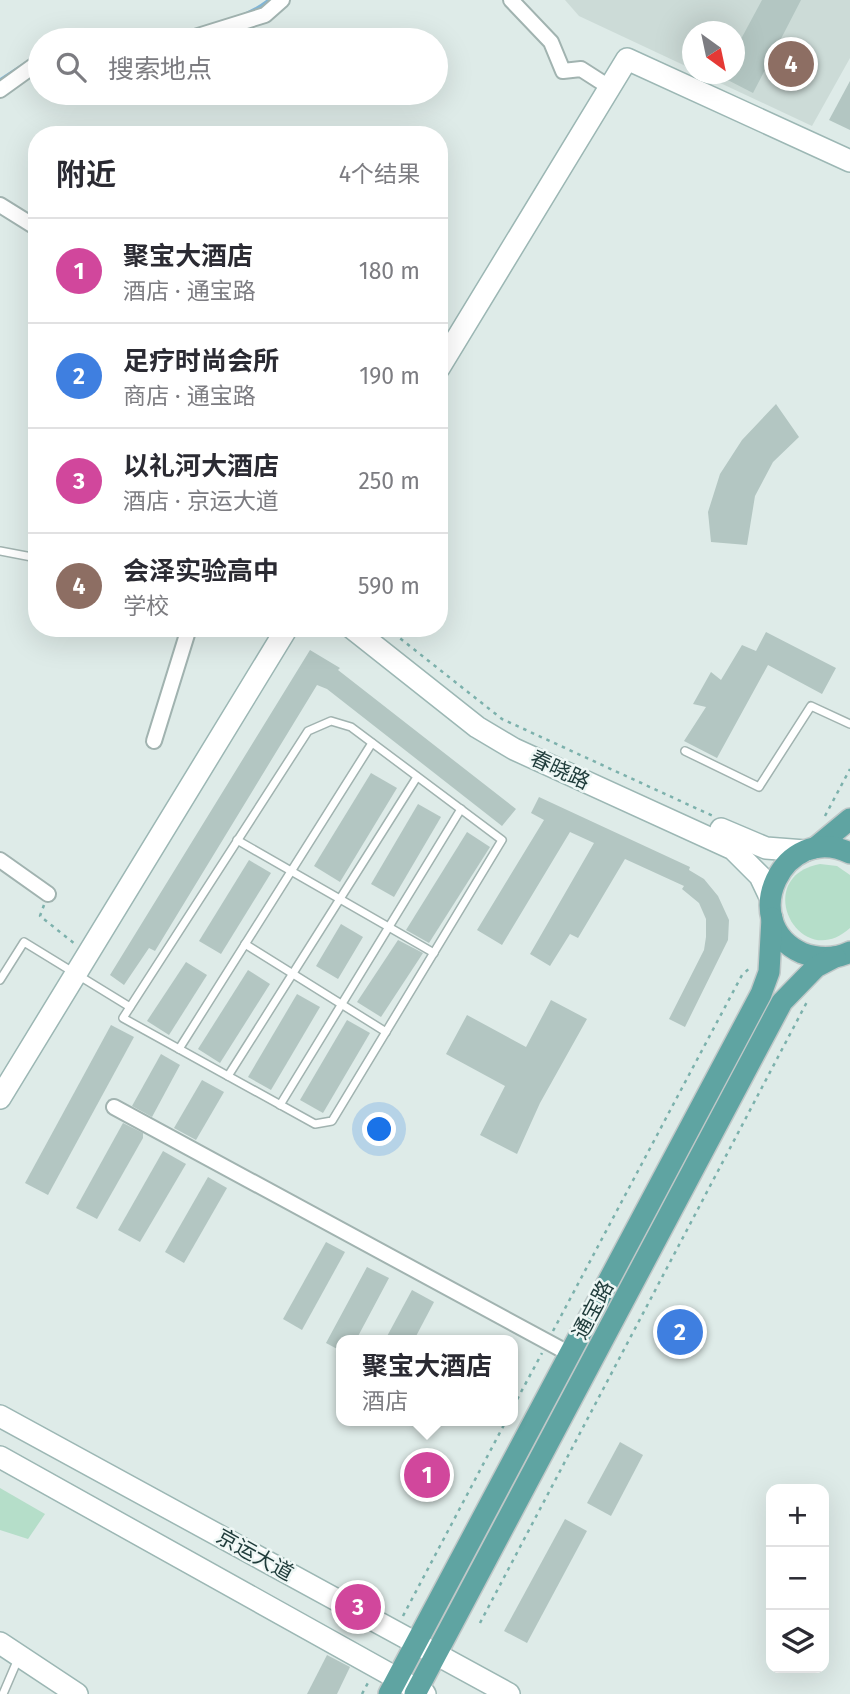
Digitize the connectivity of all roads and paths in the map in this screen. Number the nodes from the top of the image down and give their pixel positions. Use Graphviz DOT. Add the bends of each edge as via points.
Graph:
graph roads {
  1 [pos="282,0"];
  2 [pos="511,0"];
  3 [pos="223,28"];
  4 [pos="28,70"];
  5 [pos="610,87"];
  6 [pos="0,90"];
  7 [pos="850,162"];
  8 [pos="0,205"];
  9 [pos="28,222"];
  10 [pos="448,353"];
  11 [pos="0,551"];
  12 [pos="28,556"];
  13 [pos="186,637"];
  14 [pos="282,637"];
  15 [pos="363,637"];
  16 [pos="384,637"];
  17 [pos="398,637"];
  18 [pos="850,724"];
  19 [pos="154,741"];
  20 [pos="372,743"];
  21 [pos="685,751"];
  22 [pos="850,769"];
  23 [pos="417,777"];
  24 [pos="461,809"];
  25 [pos="825,818"];
  26 [pos="850,819"];
  27 [pos="725,821"];
  28 [pos="237,840"];
  29 [pos="810,849"];
  30 [pos="850,853"];
  31 [pos="0,860"];
  32 [pos="291,871"];
  33 [pos="48,894"];
  34 [pos="340,899"];
  35 [pos="771,908"];
  36 [pos="390,927"];
  37 [pos="245,944"];
  38 [pos="434,953"];
  39 [pos="845,954"];
  40 [pos="752,966"];
  41 [pos="816,967"];
  42 [pos="293,974"];
  43 [pos="75,975"];
  44 [pos="0,980"];
  45 [pos="341,1006"];
  46 [pos="130,1007"];
  47 [pos="386,1032"];
  48 [pos="179,1049"];
  49 [pos="228,1076"];
  50 [pos="0,1098"];
  51 [pos="280,1105"];
  52 [pos="114,1107"];
  53 [pos="547,1342"];
  54 [pos="570,1354"];
  55 [pos="518,1397"];
  56 [pos="0,1416"];
  57 [pos="503,1426"];
  58 [pos="0,1457"];
  59 [pos="480,1623"];
  60 [pos="395,1631"];
  61 [pos="0,1643"];
  62 [pos="416,1643"];
  63 [pos="436,1654"];
  64 [pos="20,1656"];
  65 [pos="375,1668"];
  66 [pos="393,1687"];
  67 [pos="419,1693"];
  68 [pos="3,1694"];
  69 [pos="76,1694"];
  70 [pos="362,1694"];
  71 [pos="509,1694"];
  1 -- 3 [label="street" via="265,15"];
  2 -- 5 [label="street" via="551,41 563,71 581,69"];
  4 -- 6 [label="street"];
  5 -- 7 [label="street" via="626,59"];
  5 -- 10 [label="street"];
  8 -- 9 [label="street"];
  11 -- 12 [label="lane"];
  13 -- 19 [label="street"];
  14 -- 43 [label="street"];
  15 -- 35 [label="street, 春晓路" via="477,727 514,749 733,849 760,876"];
  16 -- 29 [label="street, 春晓路" via="484,716 520,738 766,848"];
  17 -- 27 [label="path" via="502,719"];
  18 -- 21 [label="lane" via="811,706 759,787"];
  20 -- 23 [label="lane"];
  20 -- 28 [label="lane" via="351,727 331,721 308,731"];
  20 -- 32 [label="lane"];
  22 -- 25 [label="path"];
  23 -- 24 [label="lane"];
  23 -- 34 [label="lane"];
  24 -- 36 [label="lane"];
  24 -- 38 [label="lane" via="502,840"];
  26 -- 29 [label="main road"];
  28 -- 32 [label="lane"];
  28 -- 46 [label="lane"];
  29 -- 30 [label="main road" via="836,848"];
  29 -- 35 [label="main road" via="781,869"];
  31 -- 33 [label="street"];
  32 -- 34 [label="lane"];
  32 -- 37 [label="lane"];
  33 -- 43 [label="path" via="40,916 75,944"];
  34 -- 36 [label="lane"];
  34 -- 42 [label="lane"];
  35 -- 39 [label="main road" via="781,936 796,950 815,957"];
  35 -- 54 [label="main road, 通宝路" via="769,972 761,994"];
  36 -- 38 [label="lane"];
  36 -- 45 [label="lane"];
  37 -- 42 [label="lane"];
  37 -- 48 [label="lane"];
  38 -- 47 [label="lane"];
  39 -- 41 [label="main road, 通宝路"];
  40 -- 53 [label="path" via="742,975"];
  41 -- 59 [label="path" via="805,1010"];
  41 -- 63 [label="main road, 通宝路" via="782,1002"];
  42 -- 45 [label="lane"];
  42 -- 49 [label="lane"];
  43 -- 44 [label="lane" via="24,942"];
  43 -- 46 [label="lane"];
  43 -- 50 [label="street"];
  45 -- 47 [label="lane"];
  45 -- 51 [label="lane"];
  46 -- 48 [label="lane" via="123,1018"];
  47 -- 51 [label="lane" via="332,1121 315,1124"];
  48 -- 49 [label="lane"];
  49 -- 51 [label="lane"];
  52 -- 53 [label="street"];
  53 -- 54 [label="street"];
  53 -- 55 [label="path"];
  54 -- 62 [label="main road, 通宝路"];
  56 -- 60 [label="street, 京运大道"];
  57 -- 60 [label="path"];
  58 -- 65 [label="street, 京运大道"];
  60 -- 62 [label="street, 京运大道"];
  61 -- 64 [label="street"];
  62 -- 63 [label="street, 京运大道"];
  62 -- 66 [label="main road, 通宝路"];
  63 -- 67 [label="main road, 通宝路"];
  63 -- 71 [label="street, 京运大道"];
  64 -- 68 [label="lane"];
  64 -- 69 [label="street"];
  65 -- 66 [label="street, 京运大道"];
  65 -- 70 [label="path"];
  66 -- 67 [label="street, 京运大道"];
}
